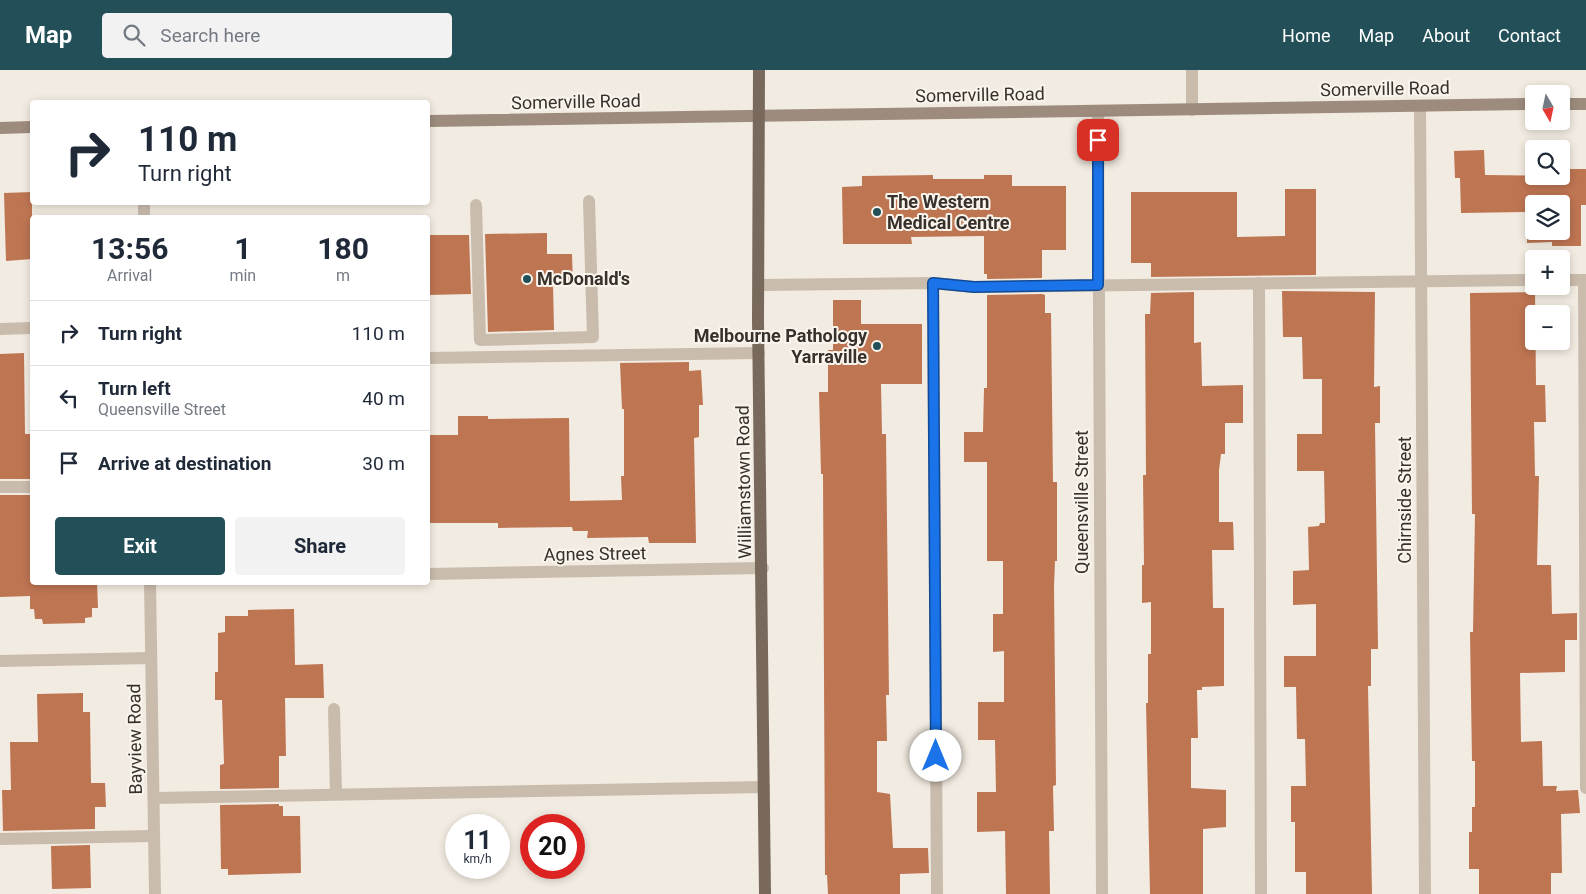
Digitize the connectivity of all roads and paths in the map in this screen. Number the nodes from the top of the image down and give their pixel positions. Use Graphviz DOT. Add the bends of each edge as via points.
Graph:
graph roads {
  1 [pos="759,70"];
  2 [pos="1192,70"];
  3 [pos="1525,104"];
  4 [pos="1570,104"];
  5 [pos="1586,104"];
  6 [pos="1420,106"];
  7 [pos="1192,110"];
  8 [pos="1098,111"];
  9 [pos="758,116"];
  10 [pos="430,121"];
  11 [pos="30,127"];
  12 [pos="0,128"];
  13 [pos="589,201"];
  14 [pos="476,205"];
  15 [pos="1525,280"];
  16 [pos="1570,280"];
  17 [pos="1585,280"];
  18 [pos="1421,281"];
  19 [pos="933,283"];
  20 [pos="1258,283"];
  21 [pos="759,285"];
  22 [pos="1098,285"];
  23 [pos="30,328"];
  24 [pos="0,329"];
  25 [pos="759,353"];
  26 [pos="430,358"];
  27 [pos="0,487"];
  28 [pos="30,487"];
  29 [pos="763,568"];
  30 [pos="430,574"];
  31 [pos="150,585"];
  32 [pos="151,658"];
  33 [pos="0,661"];
  34 [pos="334,709"];
  35 [pos="764,787"];
  36 [pos="1586,788"];
  37 [pos="336,794"];
  38 [pos="154,798"];
  39 [pos="154,836"];
  40 [pos="0,839"];
  41 [pos="156,894"];
  42 [pos="765,894"];
  43 [pos="936,894"];
  44 [pos="1102,894"];
  45 [pos="1261,894"];
  46 [pos="1425,894"];
  1 -- 9 [label="main road, Williamstown Road"];
  2 -- 7 [label="street"];
  3 -- 6 [label="main road, Somerville Road"];
  4 -- 5 [label="main road"];
  6 -- 7 [label="main road, Somerville Road"];
  6 -- 18 [label="street, Chirnside Street"];
  7 -- 8 [label="main road, Somerville Road"];
  8 -- 9 [label="main road, Somerville Road"];
  8 -- 22 [label="street, Queensville Street"];
  9 -- 10 [label="main road, Somerville Road"];
  9 -- 21 [label="main road, Williamstown Road"];
  11 -- 12 [label="main road"];
  13 -- 14 [label="street" via="593,337 480,340"];
  15 -- 18 [label="street"];
  16 -- 17 [label="street"];
  17 -- 36 [label="street"];
  18 -- 20 [label="street"];
  18 -- 46 [label="street, Chirnside Street"];
  19 -- 21 [label="street"];
  19 -- 22 [label="street" via="974,287"];
  19 -- 43 [label="street"];
  20 -- 22 [label="street"];
  20 -- 45 [label="street"];
  21 -- 25 [label="main road, Williamstown Road"];
  22 -- 44 [label="street, Queensville Street"];
  23 -- 24 [label="street"];
  25 -- 26 [label="street"];
  25 -- 29 [label="main road, Williamstown Road"];
  27 -- 28 [label="street"];
  29 -- 30 [label="street, Agnes Street"];
  29 -- 35 [label="main road, Williamstown Road"];
  31 -- 32 [label="street, Bayview Road"];
  32 -- 33 [label="street"];
  32 -- 38 [label="street, Bayview Road"];
  34 -- 37 [label="street"];
  35 -- 37 [label="street"];
  35 -- 42 [label="main road, Williamstown Road"];
  37 -- 38 [label="street"];
  38 -- 39 [label="street, Bayview Road"];
  39 -- 40 [label="street"];
  39 -- 41 [label="street, Bayview Road"];
}
